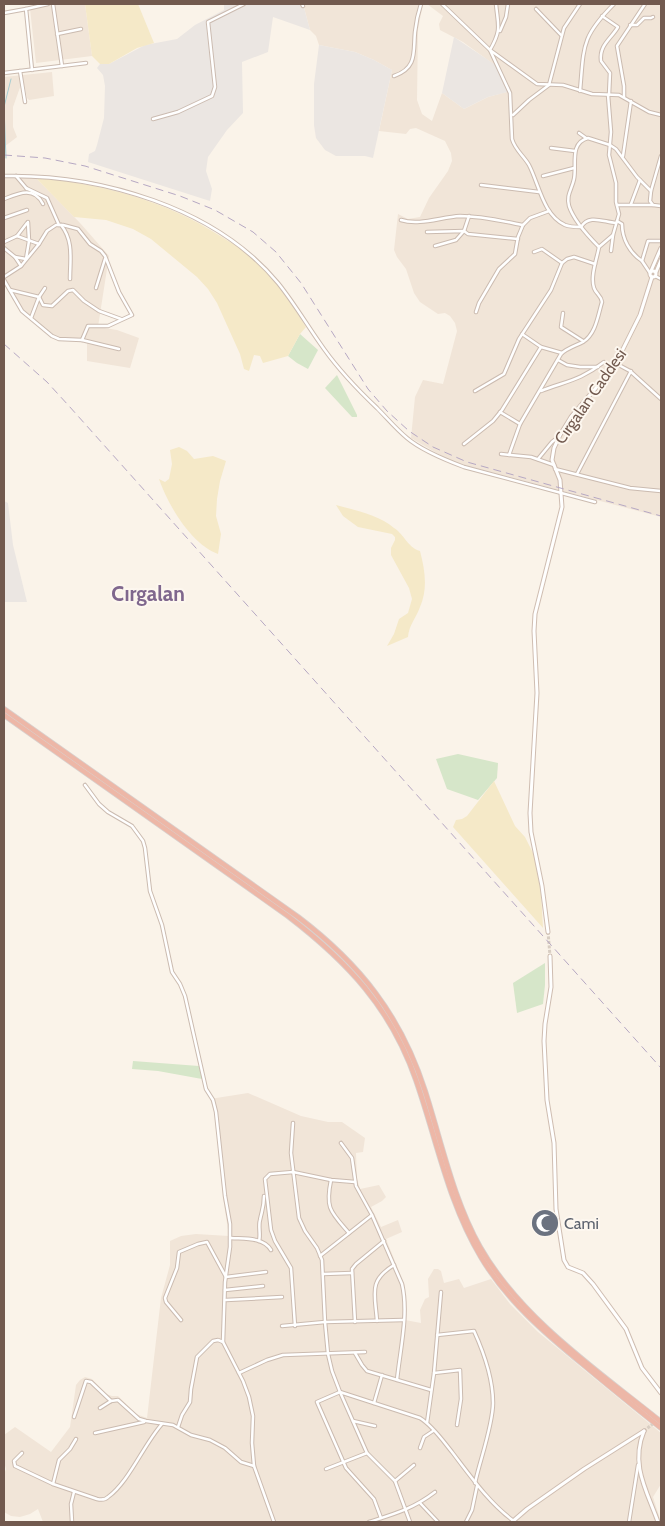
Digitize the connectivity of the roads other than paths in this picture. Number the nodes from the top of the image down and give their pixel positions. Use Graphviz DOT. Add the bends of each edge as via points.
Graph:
graph roads {
  1 [pos="48,4"];
  2 [pos="53,4"];
  3 [pos="244,4"];
  4 [pos="421,4"];
  5 [pos="442,4"];
  6 [pos="496,4"];
  7 [pos="508,4"];
  8 [pos="580,4"];
  9 [pos="614,4"];
  10 [pos="644,5"];
  11 [pos="536,9"];
  12 [pos="26,10"];
  13 [pos="4,13"];
  14 [pos="602,16"];
  15 [pos="653,16"];
  16 [pos="630,25"];
  17 [pos="81,29"];
  18 [pos="58,34"];
  19 [pos="499,34"];
  20 [pos="562,36"];
  21 [pos="490,50"];
  22 [pos="86,63"];
  23 [pos="62,66"];
  24 [pos="32,70"];
  25 [pos="20,71"];
  26 [pos="4,73"];
  27 [pos="394,76"];
  28 [pos="549,85"];
  29 [pos="580,91"];
  30 [pos="609,95"];
  31 [pos="624,97"];
  32 [pos="25,102"];
  33 [pos="631,102"];
  34 [pos="661,115"];
  35 [pos="512,116"];
  36 [pos="153,118"];
  37 [pos="579,133"];
  38 [pos="586,138"];
  39 [pos="610,145"];
  40 [pos="551,148"];
  41 [pos="575,151"];
  42 [pos="623,156"];
  43 [pos="661,156"];
  44 [pos="574,168"];
  45 [pos="4,176"];
  46 [pos="16,176"];
  47 [pos="543,176"];
  48 [pos="640,180"];
  49 [pos="481,185"];
  50 [pos="26,188"];
  51 [pos="651,190"];
  52 [pos="29,192"];
  53 [pos="539,192"];
  54 [pos="4,199"];
  55 [pos="43,204"];
  56 [pos="631,204"];
  57 [pos="617,205"];
  58 [pos="653,205"];
  59 [pos="661,206"];
  60 [pos="27,210"];
  61 [pos="549,211"];
  62 [pos="469,216"];
  63 [pos="4,218"];
  64 [pos="401,220"];
  65 [pos="616,222"];
  66 [pos="60,225"];
  67 [pos="523,225"];
  68 [pos="581,227"];
  69 [pos="464,230"];
  70 [pos="426,232"];
  71 [pos="613,235"];
  72 [pos="17,236"];
  73 [pos="518,239"];
  74 [pos="29,241"];
  75 [pos="661,241"];
  76 [pos="4,242"];
  77 [pos="39,244"];
  78 [pos="435,246"];
  79 [pos="599,247"];
  80 [pos="4,248"];
  81 [pos="661,248"];
  82 [pos="611,251"];
  83 [pos="534,252"];
  84 [pos="14,257"];
  85 [pos="105,258"];
  86 [pos="26,259"];
  87 [pos="661,260"];
  88 [pos="642,261"];
  89 [pos="562,263"];
  90 [pos="596,265"];
  91 [pos="21,266"];
  92 [pos="653,274"];
  93 [pos="4,278"];
  94 [pos="70,279"];
  95 [pos="661,279"];
  96 [pos="45,288"];
  97 [pos="96,288"];
  98 [pos="10,290"];
  99 [pos="39,297"];
  100 [pos="476,312"];
  101 [pos="564,313"];
  102 [pos="30,318"];
  103 [pos="120,319"];
  104 [pos="522,334"];
  105 [pos="82,340"];
  106 [pos="583,341"];
  107 [pos="542,347"];
  108 [pos="119,349"];
  109 [pos="562,353"];
  110 [pos="558,360"];
  111 [pos="613,365"];
  112 [pos="598,368"];
  113 [pos="631,371"];
  114 [pos="475,391"];
  115 [pos="539,391"];
  116 [pos="661,399"];
  117 [pos="500,412"];
  118 [pos="520,424"];
  119 [pos="558,438"];
  120 [pos="464,444"];
  121 [pos="501,454"];
  122 [pos="509,455"];
  123 [pos="538,459"];
  124 [pos="555,467"];
  125 [pos="577,474"];
  126 [pos="661,491"];
  127 [pos="560,493"];
  128 [pos="595,502"];
  129 [pos="4,709"];
  130 [pos="4,715"];
  131 [pos="85,784"];
  132 [pos="548,932"];
  133 [pos="550,956"];
  134 [pos="293,1123"];
  135 [pos="341,1143"];
  136 [pos="294,1172"];
  137 [pos="331,1180"];
  138 [pos="355,1182"];
  139 [pos="266,1195"];
  140 [pos="372,1215"];
  141 [pos="349,1233"];
  142 [pos="230,1238"];
  143 [pos="259,1241"];
  144 [pos="384,1241"];
  145 [pos="271,1250"];
  146 [pos="320,1256"];
  147 [pos="394,1265"];
  148 [pos="266,1272"];
  149 [pos="352,1272"];
  150 [pos="323,1274"];
  151 [pos="226,1277"];
  152 [pos="264,1286"];
  153 [pos="225,1290"];
  154 [pos="441,1292"];
  155 [pos="282,1296"];
  156 [pos="226,1300"];
  157 [pos="181,1320"];
  158 [pos="403,1320"];
  159 [pos="377,1321"];
  160 [pos="325,1322"];
  161 [pos="355,1322"];
  162 [pos="282,1326"];
  163 [pos="295,1326"];
  164 [pos="437,1336"];
  165 [pos="223,1342"];
  166 [pos="355,1352"];
  167 [pos="365,1352"];
  168 [pos="328,1354"];
  169 [pos="239,1373"];
  170 [pos="434,1373"];
  171 [pos="382,1375"];
  172 [pos="397,1380"];
  173 [pos="432,1390"];
  174 [pos="340,1392"];
  175 [pos="661,1393"];
  176 [pos="111,1401"];
  177 [pos="374,1403"];
  178 [pos="100,1408"];
  179 [pos="74,1417"];
  180 [pos="353,1421"];
  181 [pos="146,1422"];
  182 [pos="661,1422"];
  183 [pos="427,1423"];
  184 [pos="162,1424"];
  185 [pos="375,1426"];
  186 [pos="457,1426"];
  187 [pos="178,1427"];
  188 [pos="661,1428"];
  189 [pos="434,1431"];
  190 [pos="95,1433"];
  191 [pos="76,1440"];
  192 [pos="420,1448"];
  193 [pos="22,1453"];
  194 [pos="367,1453"];
  195 [pos="343,1462"];
  196 [pos="414,1465"];
  197 [pos="638,1465"];
  198 [pos="254,1466"];
  199 [pos="326,1469"];
  200 [pos="395,1480"];
  201 [pos="475,1483"];
  202 [pos="53,1484"];
  203 [pos="477,1486"];
  204 [pos="74,1492"];
  205 [pos="435,1492"];
  206 [pos="420,1503"];
  207 [pos="406,1511"];
  208 [pos="381,1518"];
  209 [pos="72,1522"];
  210 [pos="274,1522"];
  211 [pos="369,1522"];
  212 [pos="410,1522"];
  213 [pos="438,1522"];
  214 [pos="466,1522"];
  215 [pos="513,1522"];
  216 [pos="629,1522"];
  217 [pos="658,1522"];
  1 -- 12 [label="street"];
  2 -- 18 [label="street"];
  3 -- 36 [label="street" via="208,22 215,87 212,96 178,112"];
  4 -- 27 [label="street" via="415,30 414,57 404,70"];
  5 -- 21 [label="street"];
  6 -- 19 [label="street"];
  7 -- 19 [label="street"];
  8 -- 20 [label="street" via="566,23"];
  9 -- 14 [label="street"];
  10 -- 16 [label="street"];
  11 -- 20 [label="street"];
  12 -- 13 [label="street"];
  12 -- 24 [label="street"];
  14 -- 29 [label="street" via="586,41"];
  14 -- 30 [label="street" via="618,27 601,53 602,62 610,74"];
  15 -- 16 [label="street" via="644,18 637,25"];
  16 -- 31 [label="street" via="616,48"];
  17 -- 18 [label="street"];
  18 -- 23 [label="street"];
  19 -- 21 [label="street"];
  20 -- 28 [label="street"];
  21 -- 28 [label="street" via="537,84"];
  21 -- 35 [label="street" via="510,93"];
  22 -- 23 [label="street"];
  23 -- 24 [label="street"];
  24 -- 25 [label="street"];
  25 -- 26 [label="street"];
  25 -- 32 [label="street"];
  28 -- 29 [label="street" via="563,85"];
  28 -- 35 [label="street"];
  29 -- 30 [label="street"];
  30 -- 31 [label="street"];
  30 -- 39 [label="street"];
  31 -- 33 [label="street"];
  33 -- 34 [label="street"];
  33 -- 42 [label="street"];
  35 -- 53 [label="street" via="513,141 530,166"];
  37 -- 38 [label="street"];
  38 -- 39 [label="street"];
  38 -- 41 [label="street"];
  39 -- 42 [label="street"];
  39 -- 57 [label="street"];
  40 -- 41 [label="street"];
  41 -- 44 [label="street"];
  42 -- 48 [label="street"];
  43 -- 51 [label="street"];
  44 -- 47 [label="street"];
  44 -- 68 [label="street" via="568,200 572,215"];
  45 -- 46 [label="street"];
  46 -- 50 [label="street"];
  46 -- 127 [label="street" via="60,179 113,189 165,204 193,218 262,265 338,367 408,439 458,464"];
  48 -- 51 [label="street"];
  48 -- 56 [label="street"];
  49 -- 53 [label="street"];
  50 -- 52 [label="street"];
  50 -- 66 [label="street" via="48,199"];
  51 -- 58 [label="street"];
  52 -- 54 [label="street"];
  52 -- 55 [label="street"];
  53 -- 61 [label="street"];
  56 -- 57 [label="street"];
  56 -- 58 [label="street"];
  57 -- 65 [label="street" via="619,214"];
  58 -- 59 [label="street"];
  60 -- 63 [label="street"];
  61 -- 67 [label="street" via="530,218"];
  61 -- 68 [label="street" via="565,225"];
  62 -- 64 [label="street" via="415,222"];
  62 -- 67 [label="street"];
  62 -- 69 [label="street"];
  65 -- 68 [label="street" via="590,219"];
  65 -- 71 [label="street"];
  65 -- 88 [label="street" via="622,224 622,233 633,255"];
  66 -- 77 [label="street" via="47,231"];
  66 -- 85 [label="street" via="78,229"];
  66 -- 94 [label="street" via="70,243"];
  67 -- 73 [label="street"];
  68 -- 79 [label="street"];
  69 -- 70 [label="street"];
  69 -- 73 [label="street" via="468,234"];
  69 -- 78 [label="street" via="455,241"];
  71 -- 79 [label="street"];
  71 -- 82 [label="street"];
  72 -- 74 [label="street"];
  72 -- 74 [label="street" via="28,222"];
  72 -- 76 [label="street"];
  73 -- 100 [label="street" via="515,254 500,270"];
  74 -- 77 [label="street"];
  74 -- 86 [label="street"];
  75 -- 88 [label="street" via="648,241"];
  77 -- 86 [label="street"];
  79 -- 90 [label="street"];
  80 -- 84 [label="street"];
  81 -- 92 [label="street, Cırgalan Caddesi"];
  83 -- 89 [label="street" via="542,249"];
  84 -- 86 [label="street"];
  84 -- 91 [label="street"];
  85 -- 97 [label="street"];
  85 -- 103 [label="street" via="132,315"];
  86 -- 91 [label="street"];
  87 -- 92 [label="street, Cırgalan Caddesi"];
  88 -- 92 [label="street"];
  89 -- 90 [label="street" via="574,257"];
  89 -- 104 [label="street" via="551,290"];
  90 -- 106 [label="street" via="594,287 602,302 593,331"];
  91 -- 93 [label="street"];
  92 -- 95 [label="street"];
  92 -- 111 [label="street, Cırgalan Caddesi" via="638,320"];
  93 -- 98 [label="street"];
  96 -- 99 [label="street"];
  98 -- 99 [label="street"];
  98 -- 102 [label="street"];
  99 -- 102 [label="street"];
  99 -- 103 [label="street" via="43,305 50,307 73,290 99,311"];
  101 -- 106 [label="street" via="561,327"];
  102 -- 105 [label="street" via="54,338"];
  103 -- 105 [label="street" via="108,326 88,326"];
  104 -- 107 [label="street"];
  104 -- 114 [label="street" via="504,374"];
  105 -- 108 [label="street"];
  106 -- 109 [label="street"];
  107 -- 109 [label="street"];
  107 -- 117 [label="street"];
  109 -- 110 [label="street"];
  110 -- 112 [label="street" via="567,365"];
  110 -- 115 [label="street"];
  111 -- 112 [label="street" via="604,362"];
  111 -- 113 [label="street"];
  111 -- 119 [label="street, Cırgalan Caddesi"];
  112 -- 115 [label="street" via="576,380"];
  113 -- 116 [label="street"];
  113 -- 125 [label="street"];
  115 -- 118 [label="street"];
  117 -- 118 [label="street"];
  117 -- 120 [label="street"];
  118 -- 122 [label="street"];
  119 -- 123 [label="street"];
  119 -- 124 [label="street, Cırgalan Caddesi" via="553,454"];
  121 -- 122 [label="street"];
  122 -- 123 [label="street"];
  123 -- 124 [label="street"];
  124 -- 125 [label="street"];
  124 -- 127 [label="street, Cırgalan Caddesi"];
  125 -- 126 [label="street" via="630,488"];
  127 -- 128 [label="street"];
  127 -- 132 [label="street" via="562,507 538,600 534,630 537,693 530,818"];
  129 -- 182 [label="highway" via="298,917 355,967 382,1001 407,1044 462,1209 494,1269 513,1294 546,1327"];
  130 -- 188 [label="highway" via="288,916 325,944 357,976 383,1010 403,1047 417,1080 452,1197 490,1272 543,1331"];
  131 -- 142 [label="street" via="99,804 134,829 145,848 150,891 160,917 172,972 185,996 206,1089 216,1112"];
  133 -- 175 [label="street" via="551,987 544,1041 554,1143 556,1209 564,1260 594,1284 623,1325 642,1368"];
  134 -- 136 [label="street" via="291,1148"];
  135 -- 138 [label="street" via="352,1158"];
  136 -- 137 [label="street"];
  136 -- 139 [label="street" via="267,1175 264,1181"];
  136 -- 146 [label="street" via="299,1218"];
  137 -- 138 [label="street"];
  137 -- 141 [label="street" via="330,1211"];
  138 -- 140 [label="street"];
  139 -- 143 [label="street"];
  139 -- 163 [label="street" via="272,1234 291,1268"];
  140 -- 141 [label="street"];
  140 -- 144 [label="street"];
  141 -- 146 [label="street"];
  142 -- 143 [label="street"];
  142 -- 151 [label="street"];
  143 -- 145 [label="street"];
  144 -- 147 [label="street"];
  144 -- 149 [label="street" via="356,1264"];
  146 -- 150 [label="street"];
  147 -- 158 [label="street" via="403,1288"];
  147 -- 159 [label="street" via="377,1282"];
  148 -- 151 [label="street"];
  149 -- 150 [label="street"];
  149 -- 161 [label="street"];
  150 -- 160 [label="street"];
  151 -- 153 [label="street"];
  151 -- 157 [label="street" via="207,1242 180,1251 165,1299"];
  152 -- 153 [label="street"];
  153 -- 156 [label="street"];
  154 -- 164 [label="street"];
  155 -- 156 [label="street"];
  156 -- 165 [label="street"];
  158 -- 159 [label="street"];
  158 -- 172 [label="street"];
  159 -- 161 [label="street"];
  160 -- 161 [label="street"];
  160 -- 163 [label="street"];
  160 -- 168 [label="street"];
  162 -- 163 [label="street"];
  164 -- 170 [label="street"];
  164 -- 201 [label="street" via="474,1331 486,1358 493,1407"];
  165 -- 169 [label="street"];
  165 -- 187 [label="street" via="212,1341 196,1356 190,1402"];
  166 -- 167 [label="street"];
  166 -- 168 [label="street"];
  166 -- 171 [label="street" via="365,1369"];
  168 -- 169 [label="street" via="283,1355"];
  168 -- 174 [label="street"];
  169 -- 198 [label="street" via="252,1410"];
  170 -- 173 [label="street"];
  170 -- 186 [label="street" via="460,1370 461,1399"];
  171 -- 172 [label="street"];
  171 -- 177 [label="street"];
  172 -- 173 [label="street"];
  173 -- 183 [label="street"];
  174 -- 177 [label="street"];
  174 -- 180 [label="street"];
  174 -- 195 [label="street" via="318,1402"];
  176 -- 178 [label="street"];
  176 -- 179 [label="street" via="92,1382 86,1381"];
  176 -- 181 [label="street" via="119,1401 134,1416"];
  177 -- 183 [label="street" via="417,1416"];
  180 -- 185 [label="street"];
  180 -- 194 [label="street"];
  181 -- 184 [label="street"];
  181 -- 190 [label="street"];
  183 -- 189 [label="street"];
  184 -- 187 [label="street"];
  184 -- 204 [label="street" via="108,1498 97,1500"];
  187 -- 198 [label="street" via="191,1436 212,1441 241,1462"];
  189 -- 192 [label="street" via="424,1437"];
  189 -- 201 [label="street"];
  191 -- 202 [label="street" via="59,1460"];
  193 -- 202 [label="street" via="14,1461 14,1466"];
  194 -- 195 [label="street"];
  194 -- 200 [label="street"];
  195 -- 199 [label="street"];
  195 -- 208 [label="street" via="374,1499"];
  196 -- 200 [label="street"];
  197 -- 215 [label="street" via="638,1448 644,1431 584,1468"];
  197 -- 216 [label="street"];
  197 -- 217 [label="street"];
  198 -- 210 [label="street"];
  200 -- 207 [label="street"];
  201 -- 203 [label="street"];
  202 -- 204 [label="street"];
  203 -- 214 [label="street"];
  203 -- 215 [label="street"];
  204 -- 209 [label="street"];
  205 -- 206 [label="street"];
  206 -- 207 [label="street"];
  206 -- 213 [label="street"];
  207 -- 208 [label="street"];
  207 -- 212 [label="street"];
  208 -- 211 [label="street"];
}
